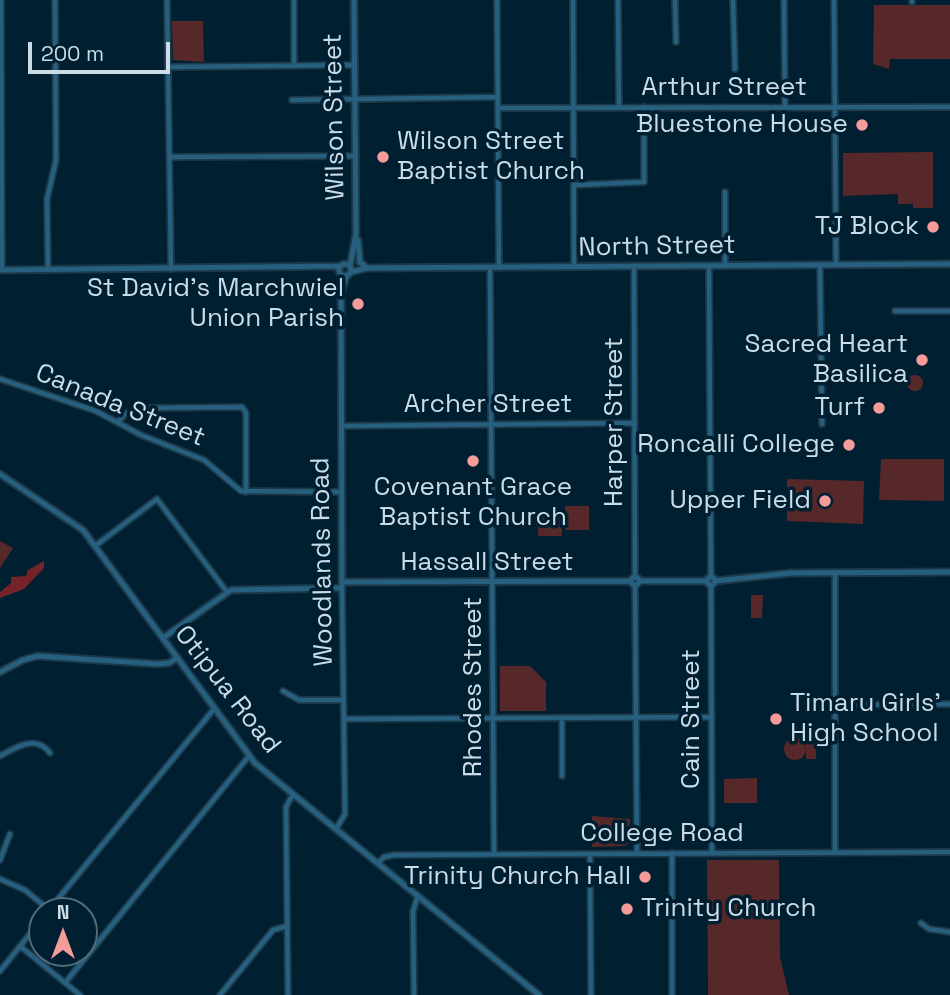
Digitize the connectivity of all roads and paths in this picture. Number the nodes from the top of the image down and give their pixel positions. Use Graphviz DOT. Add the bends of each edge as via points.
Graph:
graph roads {
  1 [pos="1,0"];
  2 [pos="55,0"];
  3 [pos="167,0"];
  4 [pos="294,0"];
  5 [pos="354,0"];
  6 [pos="497,0"];
  7 [pos="573,0"];
  8 [pos="618,0"];
  9 [pos="675,0"];
  10 [pos="733,0"];
  11 [pos="784,0"];
  12 [pos="834,0"];
  13 [pos="676,42"];
  14 [pos="0,56"];
  15 [pos="354,65"];
  16 [pos="294,66"];
  17 [pos="167,67"];
  18 [pos="735,69"];
  19 [pos="498,97"];
  20 [pos="354,99"];
  21 [pos="292,100"];
  22 [pos="644,107"];
  23 [pos="785,107"];
  24 [pos="835,107"];
  25 [pos="950,107"];
  26 [pos="498,108"];
  27 [pos="573,108"];
  28 [pos="619,108"];
  29 [pos="355,156"];
  30 [pos="169,157"];
  31 [pos="574,185"];
  32 [pos="725,192"];
  33 [pos="356,234"];
  34 [pos="950,264"];
  35 [pos="725,265"];
  36 [pos="820,265"];
  37 [pos="836,265"];
  38 [pos="634,266"];
  39 [pos="709,266"];
  40 [pos="491,267"];
  41 [pos="499,267"];
  42 [pos="574,267"];
  43 [pos="366,268"];
  44 [pos="171,269"];
  45 [pos="1,270"];
  46 [pos="48,270"];
  47 [pos="346,270"];
  48 [pos="895,311"];
  49 [pos="950,311"];
  50 [pos="0,379"];
  51 [pos="118,422"];
  52 [pos="635,423"];
  53 [pos="822,424"];
  54 [pos="491,425"];
  55 [pos="341,426"];
  56 [pos="0,474"];
  57 [pos="246,492"];
  58 [pos="342,492"];
  59 [pos="95,546"];
  60 [pos="950,572"];
  61 [pos="835,573"];
  62 [pos="635,581"];
  63 [pos="711,581"];
  64 [pos="492,582"];
  65 [pos="342,585"];
  66 [pos="227,592"];
  67 [pos="163,638"];
  68 [pos="177,658"];
  69 [pos="0,672"];
  70 [pos="283,691"];
  71 [pos="343,700"];
  72 [pos="836,705"];
  73 [pos="950,705"];
  74 [pos="214,709"];
  75 [pos="712,717"];
  76 [pos="493,718"];
  77 [pos="562,718"];
  78 [pos="636,718"];
  79 [pos="344,719"];
  80 [pos="50,753"];
  81 [pos="249,756"];
  82 [pos="0,757"];
  83 [pos="562,776"];
  84 [pos="293,794"];
  85 [pos="336,829"];
  86 [pos="10,834"];
  87 [pos="835,852"];
  88 [pos="950,852"];
  89 [pos="637,853"];
  90 [pos="672,853"];
  91 [pos="712,853"];
  92 [pos="494,854"];
  93 [pos="590,854"];
  94 [pos="0,860"];
  95 [pos="378,863"];
  96 [pos="0,879"];
  97 [pos="418,896"];
  98 [pos="33,897"];
  99 [pos="60,897"];
  100 [pos="921,923"];
  101 [pos="287,926"];
  102 [pos="950,932"];
  103 [pos="28,936"];
  104 [pos="20,946"];
  105 [pos="0,971"];
  106 [pos="65,983"];
  107 [pos="80,995"];
  108 [pos="220,995"];
  109 [pos="288,995"];
  110 [pos="414,995"];
  111 [pos="539,995"];
  112 [pos="591,995"];
  113 [pos="672,995"];
  1 -- 14 [label="street"];
  2 -- 46 [label="street" via="56,160 47,199"];
  3 -- 17 [label="street"];
  4 -- 16 [label="street"];
  5 -- 15 [label="street, Wilson Street"];
  6 -- 19 [label="street"];
  7 -- 27 [label="street"];
  8 -- 28 [label="street"];
  9 -- 13 [label="street"];
  10 -- 18 [label="street"];
  11 -- 23 [label="street"];
  12 -- 24 [label="street"];
  14 -- 45 [label="street"];
  15 -- 16 [label="street"];
  15 -- 20 [label="street, Wilson Street"];
  16 -- 17 [label="street"];
  17 -- 30 [label="street"];
  19 -- 20 [label="street"];
  19 -- 26 [label="street"];
  20 -- 21 [label="street"];
  20 -- 29 [label="street, Wilson Street"];
  22 -- 23 [label="street, Arthur Street"];
  22 -- 28 [label="street, Arthur Street"];
  22 -- 31 [label="street" via="644,183"];
  23 -- 24 [label="street, Arthur Street"];
  24 -- 25 [label="street, Arthur Street"];
  24 -- 37 [label="street"];
  26 -- 27 [label="street, Arthur Street"];
  26 -- 41 [label="street"];
  27 -- 28 [label="street, Arthur Street"];
  27 -- 31 [label="street"];
  29 -- 30 [label="street"];
  29 -- 33 [label="street, Wilson Street"];
  30 -- 44 [label="street"];
  31 -- 42 [label="street"];
  32 -- 35 [label="street"];
  33 -- 43 [label="street, Wilson Street" via="360,262"];
  33 -- 47 [label="street, Wilson Street"];
  34 -- 37 [label="street, North Street"];
  35 -- 36 [label="street, North Street"];
  35 -- 39 [label="street, North Street"];
  36 -- 37 [label="street, North Street"];
  36 -- 53 [label="street"];
  38 -- 39 [label="street, North Street"];
  38 -- 42 [label="street, North Street"];
  38 -- 52 [label="street, Harper Street"];
  39 -- 63 [label="street, Cain Street"];
  40 -- 41 [label="street, North Street"];
  40 -- 43 [label="street, North Street"];
  40 -- 54 [label="street, Rhodes Street"];
  41 -- 42 [label="street, North Street"];
  43 -- 47 [label="street, North Street"];
  44 -- 46 [label="street, North Street"];
  44 -- 47 [label="street, North Street"];
  45 -- 46 [label="street, North Street"];
  47 -- 55 [label="street, Woodlands Road" via="341,292"];
  48 -- 49 [label="street"];
  50 -- 51 [label="street, Canada Street"];
  51 -- 57 [label="street, Canada Street" via="205,460"];
  51 -- 57 [label="street" via="141,408 242,407 246,413"];
  52 -- 54 [label="street, Archer Street"];
  52 -- 62 [label="street, Harper Street"];
  54 -- 55 [label="street, Archer Street"];
  54 -- 64 [label="street, Rhodes Street"];
  55 -- 58 [label="street, Woodlands Road"];
  56 -- 59 [label="street, Otipua Road" via="75,523"];
  57 -- 58 [label="street"];
  58 -- 65 [label="street, Woodlands Road"];
  59 -- 66 [label="street" via="157,499"];
  59 -- 67 [label="street, Otipua Road"];
  60 -- 61 [label="street, Hassall Street"];
  61 -- 63 [label="street, Hassall Street" via="772,573"];
  61 -- 72 [label="street"];
  62 -- 63 [label="street, Hassall Street"];
  62 -- 64 [label="street, Hassall Street"];
  62 -- 78 [label="street, Harper Street"];
  63 -- 75 [label="street, Cain Street"];
  64 -- 65 [label="street, Hassall Street"];
  64 -- 76 [label="street, Rhodes Street"];
  65 -- 66 [label="street, Hassall Street"];
  65 -- 71 [label="street, Woodlands Road"];
  66 -- 67 [label="street"];
  67 -- 68 [label="street, Otipua Road"];
  68 -- 69 [label="street" via="158,664 38,656"];
  68 -- 74 [label="street, Otipua Road"];
  70 -- 71 [label="street" via="299,700"];
  71 -- 79 [label="street, Woodlands Road"];
  72 -- 73 [label="street"];
  72 -- 87 [label="street"];
  74 -- 81 [label="street, Otipua Road"];
  74 -- 99 [label="street"];
  75 -- 78 [label="street"];
  75 -- 91 [label="street, Cain Street"];
  76 -- 77 [label="street"];
  76 -- 79 [label="street"];
  76 -- 92 [label="street, Rhodes Street"];
  77 -- 78 [label="street"];
  77 -- 83 [label="street"];
  78 -- 89 [label="street, Harper Street"];
  79 -- 85 [label="street, Woodlands Road" via="345,814"];
  80 -- 82 [label="street" via="44,746 29,743"];
  81 -- 84 [label="street, Otipua Road"];
  81 -- 106 [label="street"];
  84 -- 85 [label="street, Otipua Road"];
  84 -- 101 [label="street" via="286,807"];
  85 -- 95 [label="street, Otipua Road"];
  86 -- 94 [label="street"];
  87 -- 88 [label="street, College Road"];
  87 -- 91 [label="street, College Road"];
  89 -- 90 [label="street, College Road"];
  89 -- 93 [label="street, College Road"];
  90 -- 91 [label="street, College Road"];
  90 -- 113 [label="street"];
  92 -- 93 [label="street, College Road"];
  92 -- 95 [label="street, College Road" via="389,855"];
  93 -- 112 [label="street"];
  95 -- 97 [label="street, Otipua Road"];
  96 -- 98 [label="street"];
  97 -- 110 [label="street" via="413,911"];
  97 -- 111 [label="street, Otipua Road"];
  100 -- 102 [label="street"];
  101 -- 108 [label="street" via="273,930"];
  101 -- 109 [label="street"];
  103 -- 104 [label="street"];
  104 -- 105 [label="street"];
  104 -- 106 [label="street"];
  106 -- 107 [label="street"];
}
